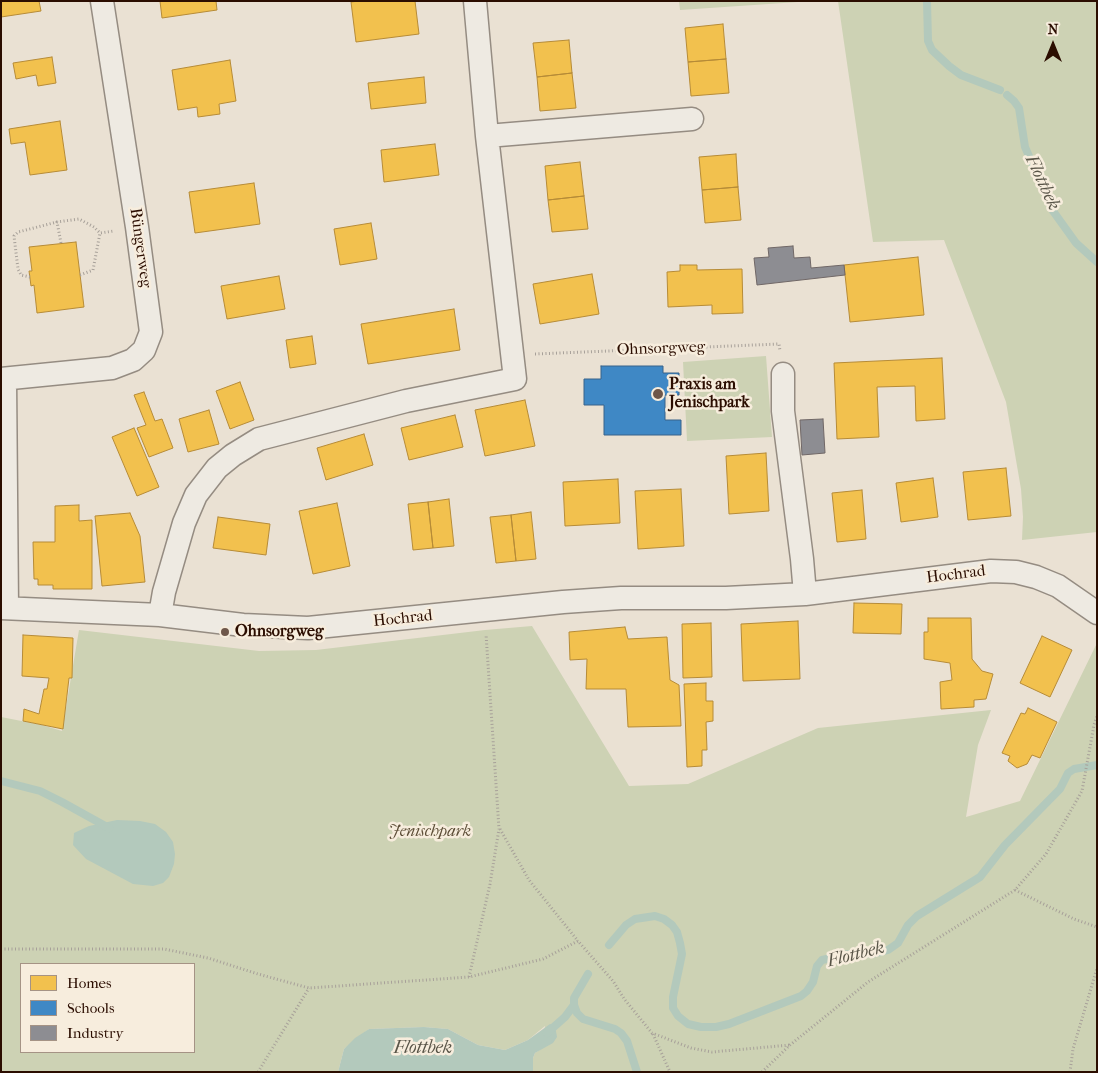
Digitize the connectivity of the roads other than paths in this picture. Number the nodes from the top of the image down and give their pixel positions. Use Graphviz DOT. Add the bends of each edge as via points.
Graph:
graph roads {
  1 [pos="102,1"];
  2 [pos="475,1"];
  3 [pos="692,119"];
  4 [pos="487,136"];
  5 [pos="783,374"];
  6 [pos="3,379"];
  7 [pos="805,594"];
  8 [pos="4,608"];
  9 [pos="1097,613"];
  10 [pos="160,615"];
  1 -- 6 [label="street, Büngerweg" via="151,332 144,350 133,360 112,368"];
  2 -- 4 [label="street"];
  3 -- 4 [label="street"];
  4 -- 10 [label="street" via="515,379 406,401 259,439 233,455 217,468 196,495 184,523"];
  5 -- 7 [label="street" via="783,411"];
  6 -- 8 [label="street"];
  7 -- 9 [label="street, Hochrad" via="991,571 1016,572 1036,576 1058,586"];
  7 -- 10 [label="street, Hochrad" via="620,598 308,628 243,625"];
  8 -- 10 [label="street, Hochrad"];
}
